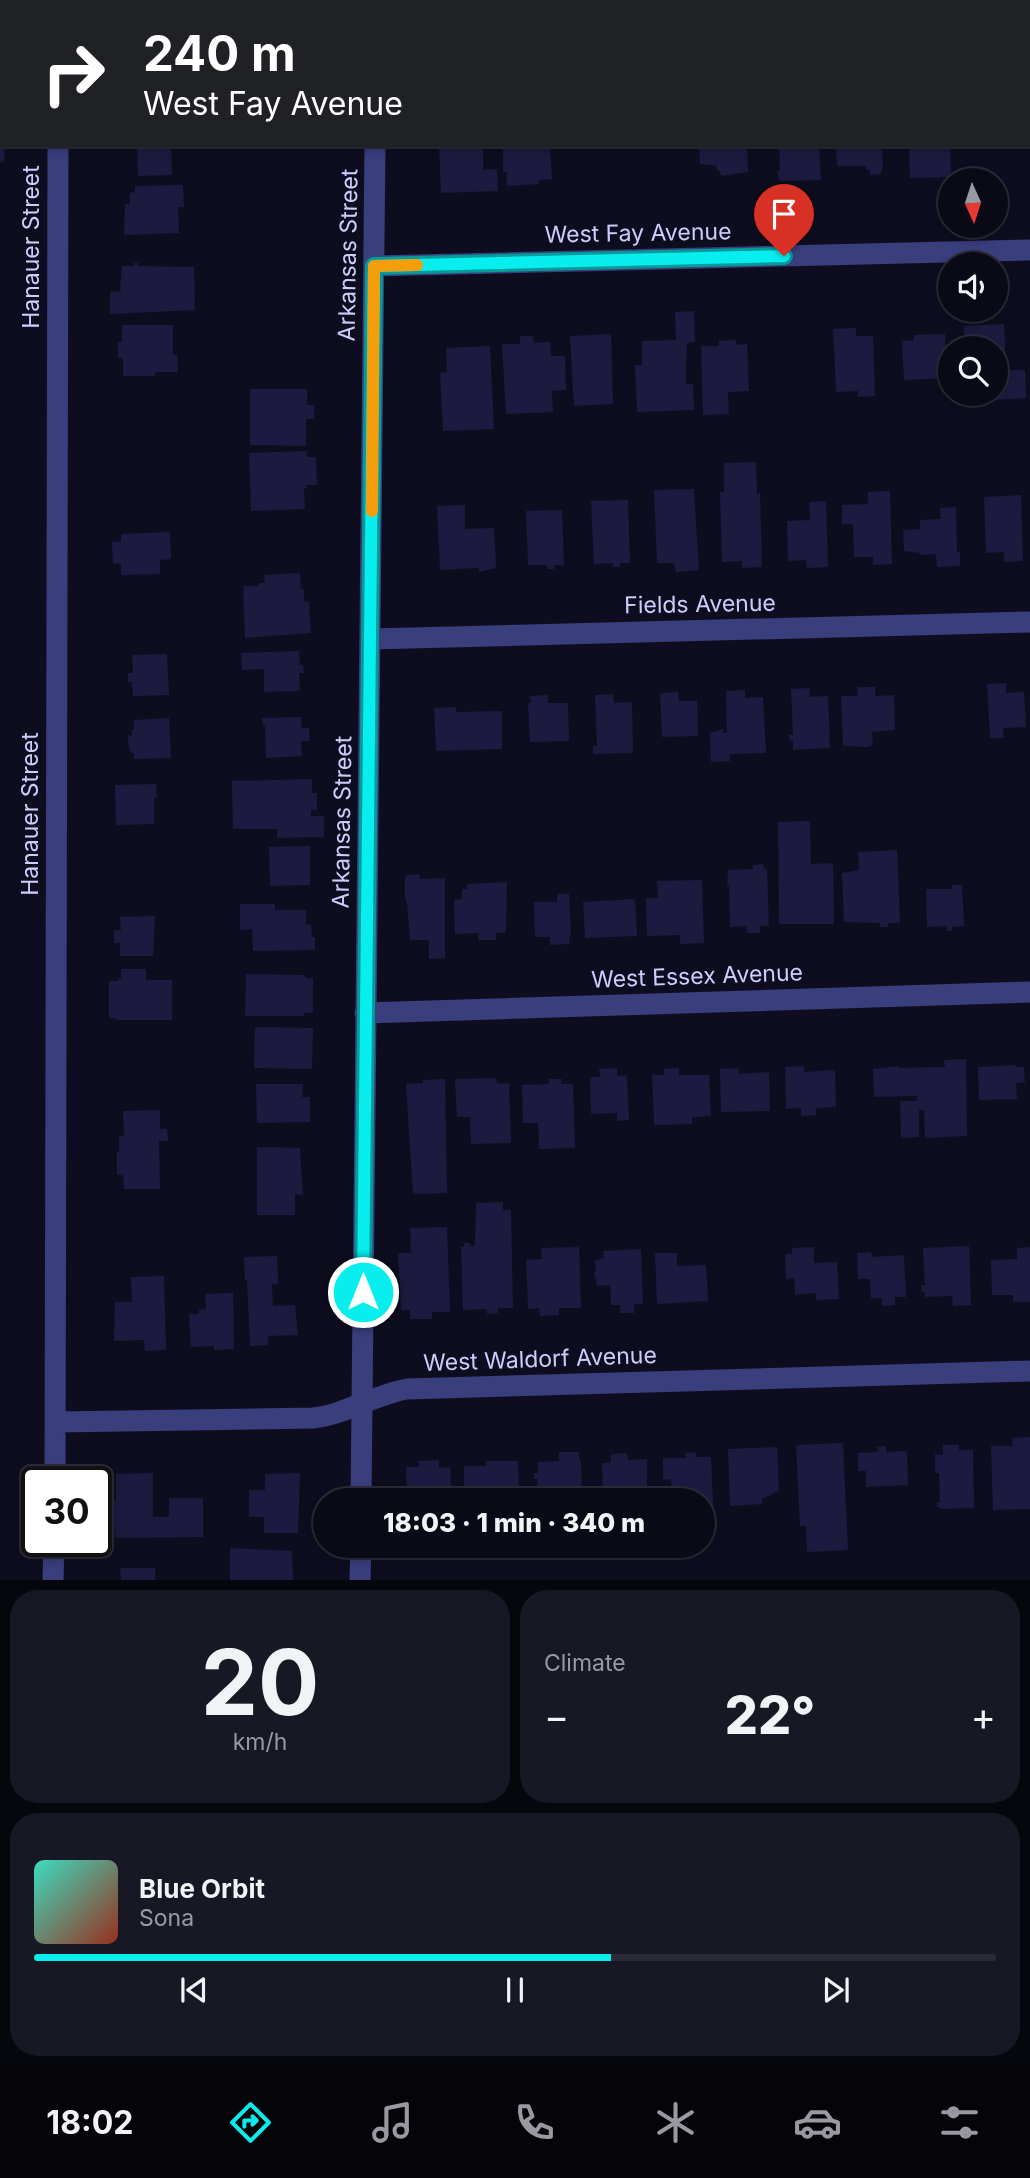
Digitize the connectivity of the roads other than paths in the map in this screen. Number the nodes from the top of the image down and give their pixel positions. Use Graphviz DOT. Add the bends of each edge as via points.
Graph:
graph roads {
  1 [pos="58,147"];
  2 [pos="375,147"];
  3 [pos="1030,250"];
  4 [pos="374,266"];
  5 [pos="1030,622"];
  6 [pos="370,639"];
  7 [pos="1030,992"];
  8 [pos="365,1013"];
  9 [pos="1030,1371"];
  10 [pos="362,1404"];
  11 [pos="56,1422"];
  12 [pos="55,1466"];
  13 [pos="361,1488"];
  14 [pos="54,1557"];
  15 [pos="361,1558"];
  16 [pos="53,1580"];
  17 [pos="360,1580"];
  1 -- 11 [label="street, Hanauer Street"];
  2 -- 4 [label="street, Arkansas Street"];
  3 -- 4 [label="street, West Fay Avenue"];
  4 -- 6 [label="street, Arkansas Street"];
  5 -- 6 [label="street, Fields Avenue"];
  6 -- 8 [label="street, Arkansas Street"];
  7 -- 8 [label="street, West Essex Avenue"];
  8 -- 10 [label="street, Arkansas Street"];
  9 -- 10 [label="street, West Waldorf Avenue" via="407,1389"];
  10 -- 11 [label="street, West Waldorf Avenue" via="313,1418"];
  10 -- 13 [label="street, Arkansas Street"];
  11 -- 12 [label="street, Hanauer Street"];
  14 -- 16 [label="street"];
  15 -- 17 [label="street"];
}
